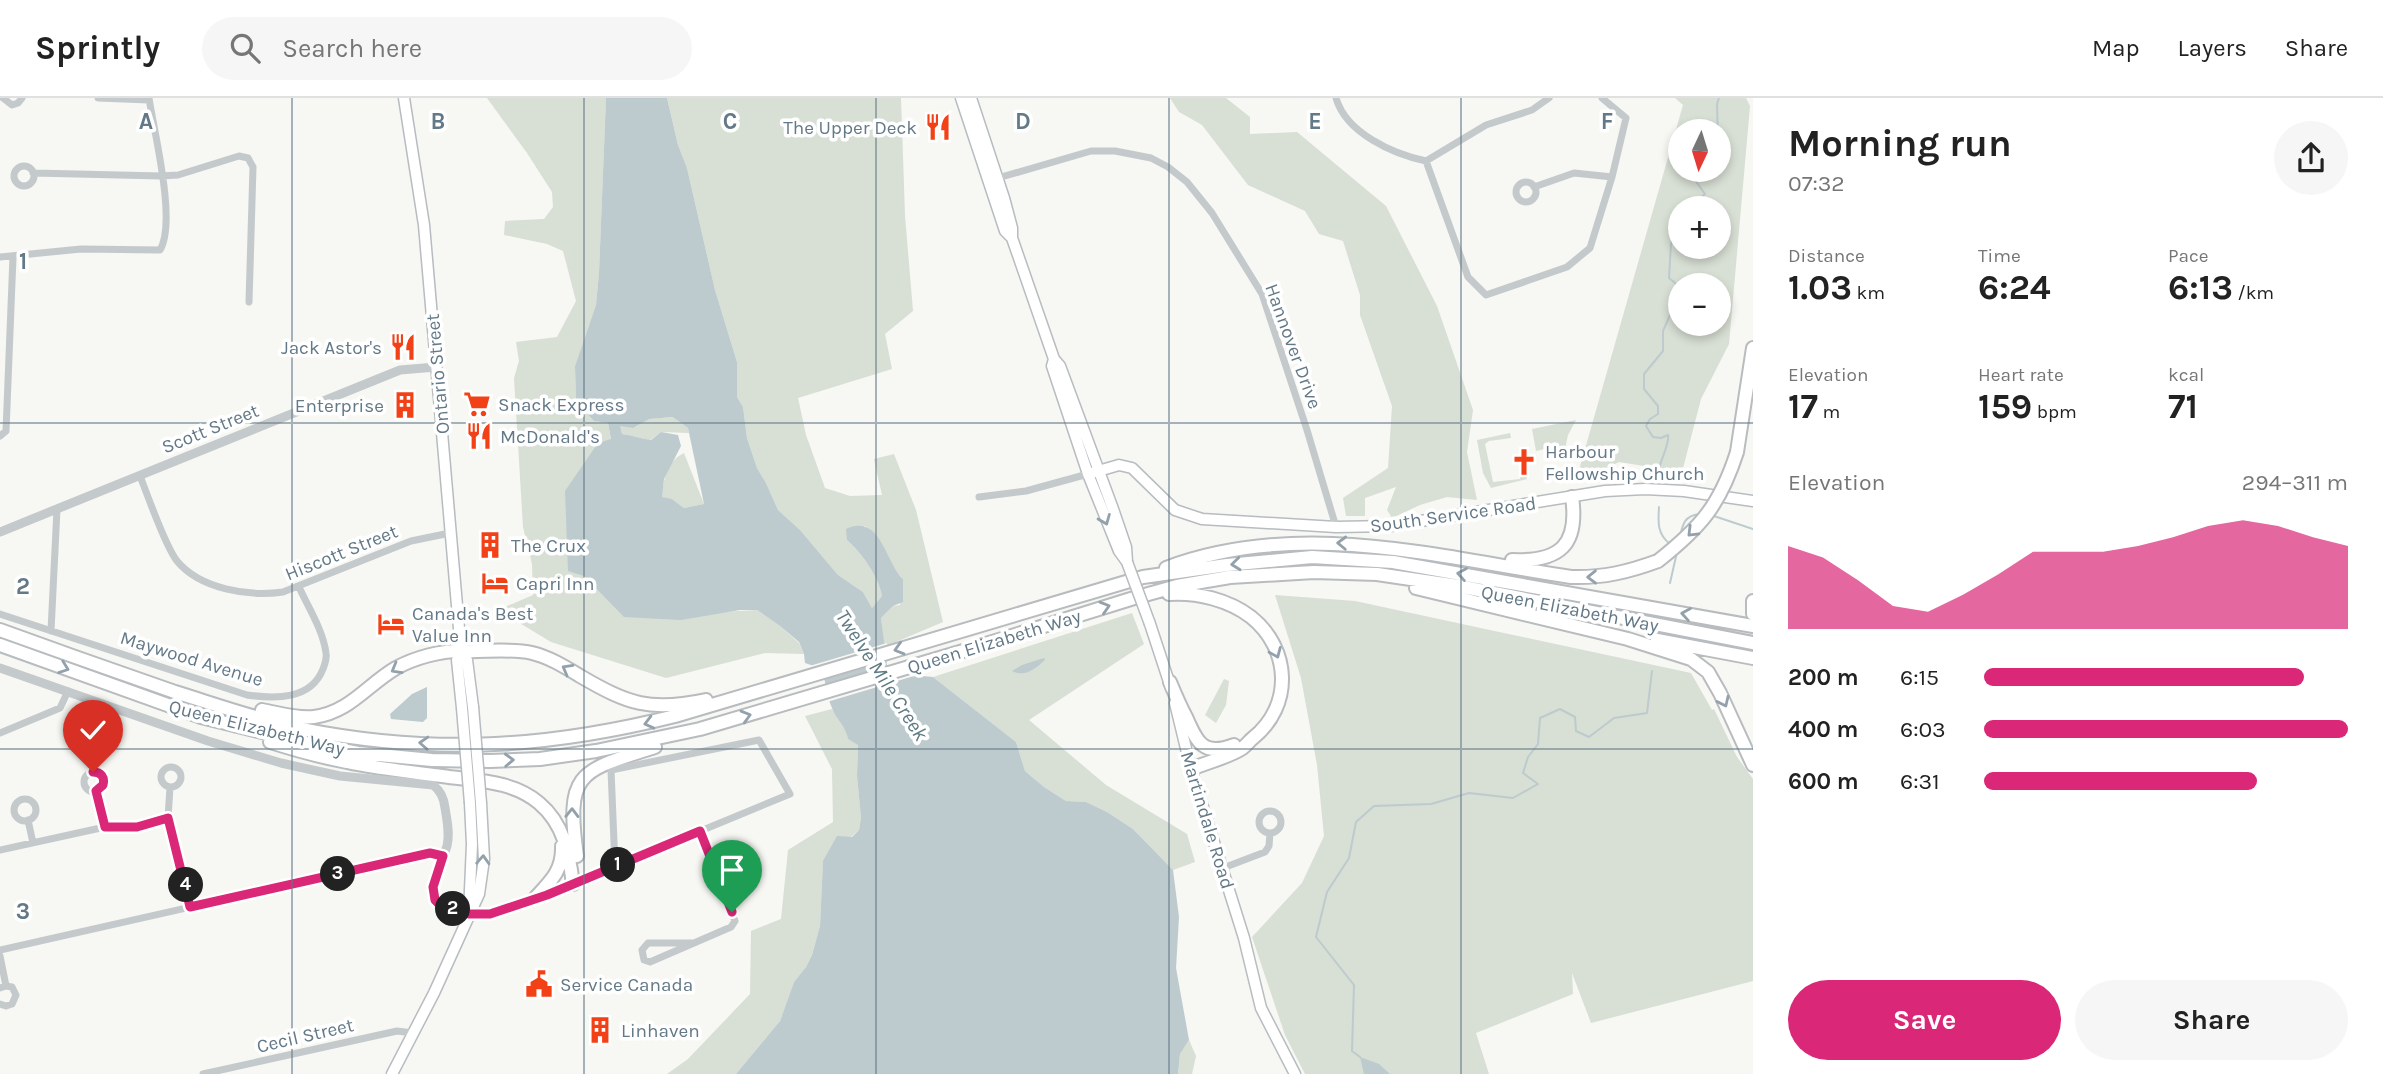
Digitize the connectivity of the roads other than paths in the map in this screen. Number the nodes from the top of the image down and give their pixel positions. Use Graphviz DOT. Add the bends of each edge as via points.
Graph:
graph roads {
  1 [pos="3,98"];
  2 [pos="22,98"];
  3 [pos="98,98"];
  4 [pos="404,98"];
  5 [pos="961,98"];
  6 [pos="971,98"];
  7 [pos="1336,98"];
  8 [pos="1549,98"];
  9 [pos="1602,98"];
  10 [pos="149,99"];
  11 [pos="1426,161"];
  12 [pos="33,173"];
  13 [pos="162,176"];
  14 [pos="1612,177"];
  15 [pos="998,178"];
  16 [pos="1534,187"];
  17 [pos="1012,238"];
  18 [pos="0,257"];
  19 [pos="13,257"];
  20 [pos="248,302"];
  21 [pos="1753,348"];
  22 [pos="436,367"];
  23 [pos="0,436"];
  24 [pos="1093,473"];
  25 [pos="140,476"];
  26 [pos="979,497"];
  27 [pos="1572,497"];
  28 [pos="1753,502"];
  29 [pos="57,509"];
  30 [pos="1336,527"];
  31 [pos="0,532"];
  32 [pos="450,533"];
  33 [pos="1431,553"];
  34 [pos="1314,572"];
  35 [pos="1143,577"];
  36 [pos="299,586"];
  37 [pos="1134,598"];
  38 [pos="1753,601"];
  39 [pos="1753,611"];
  40 [pos="0,614"];
  41 [pos="1753,626"];
  42 [pos="1584,629"];
  43 [pos="0,630"];
  44 [pos="51,631"];
  45 [pos="1753,643"];
  46 [pos="0,645"];
  47 [pos="461,651"];
  48 [pos="1753,658"];
  49 [pos="0,668"];
  50 [pos="1170,682"];
  51 [pos="785,683"];
  52 [pos="68,691"];
  53 [pos="467,707"];
  54 [pos="201,717"];
  55 [pos="700,729"];
  56 [pos="0,733"];
  57 [pos="1250,739"];
  58 [pos="1753,765"];
  59 [pos="1191,769"];
  60 [pos="170,787"];
  61 [pos="96,791"];
  62 [pos="168,818"];
  63 [pos="28,820"];
  64 [pos="556,822"];
  65 [pos="105,827"];
  66 [pos="700,831"];
  67 [pos="1270,833"];
  68 [pos="33,843"];
  69 [pos="0,850"];
  70 [pos="443,856"];
  71 [pos="615,866"];
  72 [pos="1223,868"];
  73 [pos="577,882"];
  74 [pos="536,897"];
  75 [pos="190,907"];
  76 [pos="469,914"];
  77 [pos="694,943"];
  78 [pos="0,950"];
  79 [pos="0,956"];
  80 [pos="3,987"];
  81 [pos="0,1004"];
  82 [pos="413,1033"];
  83 [pos="203,1074"];
  84 [pos="393,1074"];
  85 [pos="1295,1074"];
  1 -- 2 [label="street" via="12,105"];
  3 -- 10 [label="street"];
  4 -- 22 [label="main road, Ontario Street" via="424,225"];
  5 -- 17 [label="main road, Martindale Road" via="1005,232"];
  6 -- 15 [label="main road, Martindale Road"];
  7 -- 11 [label="street" via="1343,115 1382,147"];
  8 -- 11 [label="street" via="1532,110 1486,125"];
  9 -- 14 [label="street" via="1626,118"];
  10 -- 13 [label="street"];
  11 -- 14 [label="street" via="1468,277 1486,295 1567,267 1590,248"];
  12 -- 13 [label="street"];
  13 -- 19 [label="street" via="166,230 160,250 81,249"];
  13 -- 20 [label="street" via="239,156 248,158 253,167"];
  14 -- 16 [label="street" via="1574,173"];
  15 -- 17 [label="main road, Martindale Road"];
  15 -- 30 [label="street, Hannover Drive" via="1091,151 1115,151 1151,158 1187,182 1212,213 1262,294"];
  17 -- 24 [label="main road, Martindale Road" via="1060,366"];
  18 -- 19 [label="street"];
  19 -- 23 [label="street" via="6,430"];
  21 -- 33 [label="highway, one-way, bridge" via="1737,452 1728,478 1712,510 1658,561 1626,573 1584,577"];
  22 -- 25 [label="street, Scott Street" via="400,370"];
  22 -- 32 [label="main road, Ontario Street"];
  24 -- 26 [label="street" via="1026,491"];
  24 -- 30 [label="main road, South Service Road" via="1119,466 1132,468 1175,510 1202,519"];
  24 -- 50 [label="main road, Martindale Road, bridge" via="1125,547"];
  25 -- 29 [label="street, Scott Street"];
  25 -- 36 [label="street, Hiscott Street" via="174,556 195,576 265,595"];
  27 -- 28 [label="main road, South Service Road" via="1645,489"];
  27 -- 30 [label="main road, South Service Road" via="1390,526"];
  27 -- 33 [label="highway" via="1571,535 1565,545 1544,558 1531,561"];
  29 -- 31 [label="street, Scott Street"];
  29 -- 44 [label="street"];
  32 -- 36 [label="street, Hiscott Street" via="411,541"];
  32 -- 47 [label="main road, Ontario Street"];
  33 -- 35 [label="highway, one-way" via="1359,544 1264,546 1187,560"];
  34 -- 37 [label="highway, Queen Elizabeth Way" via="1230,577"];
  34 -- 42 [label="highway" via="1387,581"];
  34 -- 45 [label="highway, Queen Elizabeth Way" via="1377,574 1458,586"];
  41 -- 35 [label="highway, Queen Elizabeth Way, one-way" via="1393,562 1312,557"];
  35 -- 51 [label="highway, Queen Elizabeth Way, one-way"];
  36 -- 44 [label="street, Maywood Avenue" via="322,638 326,661 312,687 291,696 247,695"];
  55 -- 37 [label="highway, Queen Elizabeth Way, one-way"];
  37 -- 57 [label="highway, one-way" via="1182,593 1200,596 1239,609 1262,629 1280,659 1282,691 1276,711"];
  38 -- 39 [label="highway"];
  40 -- 44 [label="street, Maywood Avenue"];
  42 -- 48 [label="highway"];
  42 -- 58 [label="highway, one-way" via="1691,659 1720,693"];
  47 -- 43 [label="highway, one-way" via="409,662 348,705 313,717 244,707"];
  51 -- 43 [label="highway, Queen Elizabeth Way, one-way" via="675,716 567,739 481,746 394,742 301,729 219,706"];
  46 -- 54 [label="highway, Queen Elizabeth Way, one-way"];
  51 -- 47 [label="highway, one-way" via="697,702 643,705 530,652"];
  47 -- 53 [label="main road, Ontario Street" via="457,660"];
  49 -- 52 [label="street"];
  50 -- 57 [label="highway" via="1193,737 1201,745 1222,750"];
  50 -- 59 [label="main road, Martindale Road"];
  52 -- 56 [label="street" via="60,708"];
  52 -- 70 [label="street" via="281,763 340,776 433,785 440,790 447,818 448,843"];
  53 -- 76 [label="main road, Ontario Street, bridge" via="472,844"];
  76 -- 53 [label="main road, Ontario Street, one-way, bridge" via="480,894 484,859"];
  54 -- 55 [label="highway, Queen Elizabeth Way, one-way" via="358,753 432,760 540,759"];
  54 -- 64 [label="highway" via="269,742 348,762 508,786 528,795"];
  73 -- 55 [label="highway, one-way" via="571,812 582,780 606,763"];
  57 -- 59 [label="highway" via="1244,748"];
  59 -- 72 [label="main road, Martindale Road"];
  60 -- 62 [label="street"];
  61 -- 65 [label="street"];
  62 -- 65 [label="street" via="137,827"];
  62 -- 75 [label="street"];
  63 -- 68 [label="street"];
  64 -- 73 [label="highway"];
  64 -- 74 [label="highway" via="562,844 560,866"];
  65 -- 68 [label="street"];
  66 -- 71 [label="street"];
  66 -- 71 [label="street" via="790,794 759,740 611,770"];
  66 -- 77 [label="street" via="735,921"];
  67 -- 72 [label="street" via="1265,852"];
  68 -- 69 [label="street"];
  70 -- 75 [label="street" via="430,853"];
  70 -- 76 [label="street" via="433,895 440,905"];
  71 -- 73 [label="street"];
  72 -- 85 [label="main road, Martindale Road" via="1261,1008"];
  73 -- 74 [label="street"];
  74 -- 76 [label="street" via="490,914"];
  75 -- 78 [label="street"];
  76 -- 82 [label="main road, Ontario Street"];
  77 -- 77 [label="street" via="648,943 642,950 650,962"];
  79 -- 80 [label="street"];
  80 -- 81 [label="street" via="14,989 16,999 9,1005"];
  82 -- 83 [label="street, Cecil Street" via="397,1031"];
  82 -- 84 [label="main road, Ontario Street"];
}
